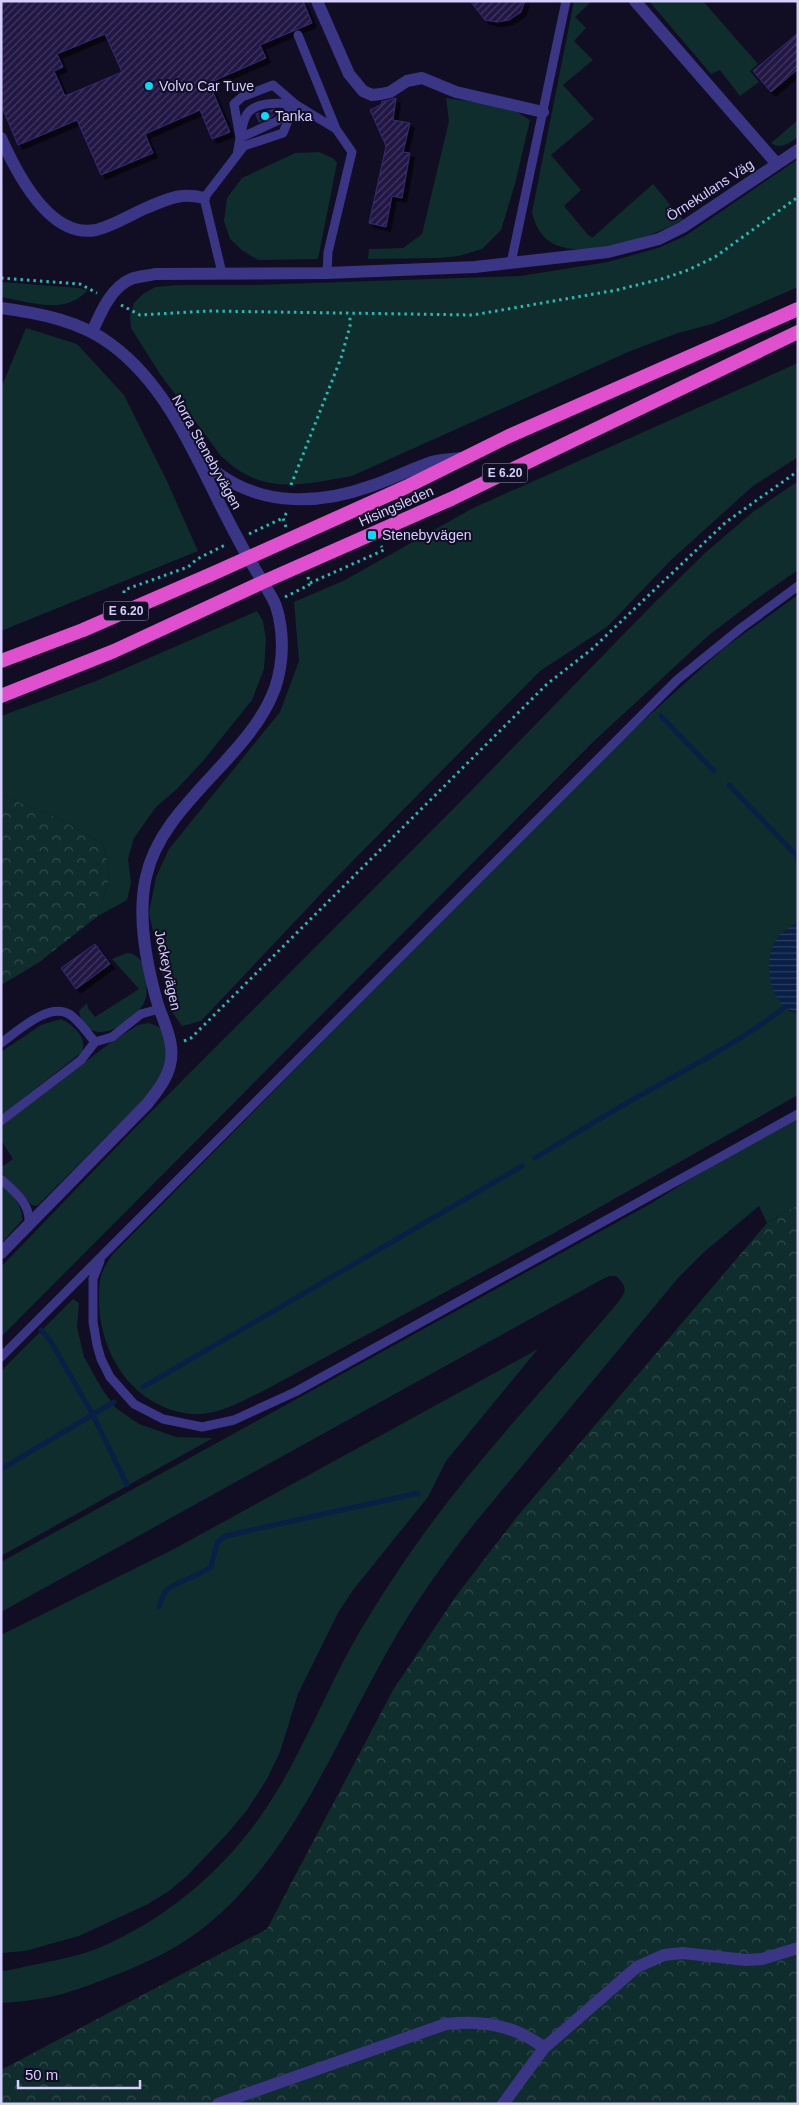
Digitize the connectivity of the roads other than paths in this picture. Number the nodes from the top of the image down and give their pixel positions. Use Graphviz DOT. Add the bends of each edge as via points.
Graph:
graph roads {
  1 [pos="317,1"];
  2 [pos="566,1"];
  3 [pos="636,1"];
  4 [pos="298,36"];
  5 [pos="296,104"];
  6 [pos="542,112"];
  7 [pos="336,129"];
  8 [pos="1,138"];
  9 [pos="240,138"];
  10 [pos="798,150"];
  11 [pos="237,155"];
  12 [pos="777,164"];
  13 [pos="204,198"];
  14 [pos="511,263"];
  15 [pos="222,273"];
  16 [pos="327,273"];
  17 [pos="798,304"];
  18 [pos="1,308"];
  19 [pos="798,309"];
  20 [pos="92,332"];
  21 [pos="798,332"];
  22 [pos="735,338"];
  23 [pos="798,342"];
  24 [pos="744,357"];
  25 [pos="191,448"];
  26 [pos="467,457"];
  27 [pos="249,557"];
  28 [pos="263,582"];
  29 [pos="798,586"];
  30 [pos="1,662"];
  31 [pos="1,696"];
  32 [pos="160,1008"];
  33 [pos="95,1042"];
  34 [pos="1,1043"];
  35 [pos="798,1114"];
  36 [pos="1,1122"];
  37 [pos="1,1179"];
  38 [pos="29,1224"];
  39 [pos="1,1253"];
  40 [pos="101,1258"];
  41 [pos="1,1357"];
  42 [pos="798,1948"];
  43 [pos="544,2048"];
  44 [pos="218,2104"];
  45 [pos="503,2104"];
  1 -- 6 [label="street" via="349,74 363,91 381,94 406,81 422,78 456,92"];
  2 -- 6 [label="lane"];
  3 -- 12 [label="street, Örnekulans Väg"];
  4 -- 7 [label="lane"];
  5 -- 7 [label="lane"];
  5 -- 9 [label="lane" via="277,120"];
  5 -- 9 [label="lane" via="270,103 254,108 245,116"];
  5 -- 9 [label="lane" via="273,85 242,97 234,104"];
  5 -- 11 [label="lane" via="283,132 244,146"];
  6 -- 14 [label="lane"];
  7 -- 16 [label="lane" via="352,152 328,252"];
  8 -- 13 [label="street" via="41,206 53,218 82,231 98,230 162,201 188,194"];
  9 -- 11 [label="lane"];
  10 -- 12 [label="street, Örnekulans Väg"];
  11 -- 13 [label="lane"];
  12 -- 14 [label="street, Örnekulans Väg" via="682,228 659,239 608,252"];
  13 -- 15 [label="lane"];
  14 -- 16 [label="street, Örnekulans Väg" via="475,268"];
  15 -- 16 [label="street, Örnekulans Väg"];
  15 -- 20 [label="street, Örnekulans Väg" via="155,274 131,279 109,299"];
  17 -- 22 [label="highway"];
  18 -- 20 [label="street, Norra Stenebyvägen" via="41,315"];
  19 -- 22 [label="highway, Hisingsleden / E 6.20"];
  20 -- 25 [label="street, Norra Stenebyvägen" via="111,343 147,378"];
  21 -- 24 [label="highway, Hisingsleden / E 6.20"];
  22 -- 26 [label="highway, Hisingsleden / E 6.20"];
  23 -- 24 [label="highway"];
  24 -- 28 [label="highway, Hisingsleden / E 6.20" via="451,498"];
  25 -- 26 [label="street" via="220,474 248,490 272,498 304,500 336,496 433,462"];
  25 -- 27 [label="street, Norra Stenebyvägen"];
  26 -- 27 [label="highway, Hisingsleden / E 6.20"];
  27 -- 28 [label="street, Norra Stenebyvägen"];
  27 -- 30 [label="highway, Hisingsleden / E 6.20" via="83,630"];
  28 -- 31 [label="highway, Hisingsleden / E 6.20" via="114,651"];
  28 -- 32 [label="street, Jockeyvägen" via="274,601 282,659 267,708 168,828 151,859 146,876 144,934"];
  29 -- 40 [label="lane" via="677,680"];
  32 -- 33 [label="lane" via="141,1014 112,1037"];
  32 -- 38 [label="street, Jockeyvägen" via="172,1046 170,1066 162,1084 148,1103"];
  33 -- 34 [label="lane" via="69,1014 52,1011 37,1017"];
  33 -- 36 [label="lane" via="81,1060"];
  35 -- 40 [label="lane" via="295,1392 218,1425 202,1427 164,1419 134,1404 110,1377 101,1359 93,1322 93,1279"];
  37 -- 38 [label="lane" via="23,1202"];
  38 -- 39 [label="street, Jockeyvägen"];
  40 -- 41 [label="lane"];
  42 -- 43 [label="street" via="746,1960 683,1953 664,1955 637,1967"];
  43 -- 44 [label="street" via="521,2032 491,2024 446,2024"];
  43 -- 45 [label="street"];
}
